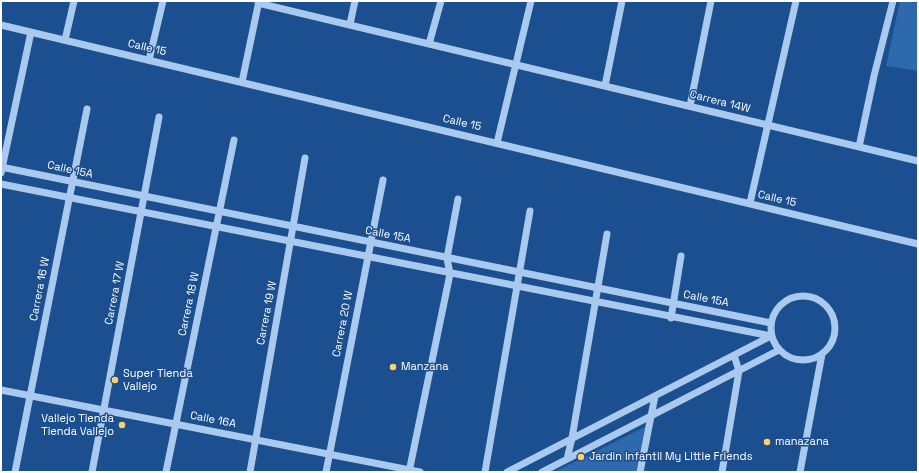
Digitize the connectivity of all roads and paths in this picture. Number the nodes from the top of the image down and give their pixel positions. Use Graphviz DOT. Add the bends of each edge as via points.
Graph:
graph roads {
  1 [pos="74,1"];
  2 [pos="163,1"];
  3 [pos="355,1"];
  4 [pos="441,1"];
  5 [pos="531,1"];
  6 [pos="622,1"];
  7 [pos="711,1"];
  8 [pos="796,1"];
  9 [pos="893,1"];
  10 [pos="259,2"];
  11 [pos="1,24"];
  12 [pos="350,24"];
  13 [pos="31,32"];
  14 [pos="65,40"];
  15 [pos="429,44"];
  16 [pos="149,60"];
  17 [pos="516,65"];
  18 [pos="242,82"];
  19 [pos="606,86"];
  20 [pos="690,106"];
  21 [pos="86,109"];
  22 [pos="159,117"];
  23 [pos="768,125"];
  24 [pos="234,140"];
  25 [pos="497,143"];
  26 [pos="858,147"];
  27 [pos="305,158"];
  28 [pos="918,161"];
  29 [pos="1,169"];
  30 [pos="383,180"];
  31 [pos="72,182"];
  32 [pos="1,184"];
  33 [pos="69,197"];
  34 [pos="144,197"];
  35 [pos="458,200"];
  36 [pos="750,204"];
  37 [pos="530,211"];
  38 [pos="141,212"];
  39 [pos="220,212"];
  40 [pos="216,227"];
  41 [pos="294,227"];
  42 [pos="607,234"];
  43 [pos="291,242"];
  44 [pos="370,242"];
  45 [pos="918,244"];
  46 [pos="681,256"];
  47 [pos="368,257"];
  48 [pos="447,258"];
  49 [pos="519,272"];
  50 [pos="450,274"];
  51 [pos="516,287"];
  52 [pos="598,288"];
  53 [pos="595,302"];
  54 [pos="674,304"];
  55 [pos="671,318"];
  56 [pos="771,323"];
  57 [pos="771,336"];
  58 [pos="779,350"];
  59 [pos="822,354"];
  60 [pos="734,355"];
  61 [pos="739,371"];
  62 [pos="1,390"];
  63 [pos="30,396"];
  64 [pos="655,396"];
  65 [pos="104,410"];
  66 [pos="652,415"];
  67 [pos="175,424"];
  68 [pos="572,438"];
  69 [pos="255,440"];
  70 [pos="329,454"];
  71 [pos="567,459"];
  72 [pos="409,471"];
  73 [pos="15,472"];
  74 [pos="92,472"];
  75 [pos="166,472"];
  76 [pos="250,472"];
  77 [pos="326,472"];
  78 [pos="420,472"];
  79 [pos="485,472"];
  80 [pos="507,472"];
  81 [pos="542,472"];
  82 [pos="640,472"];
  83 [pos="722,472"];
  84 [pos="800,472"];
  1 -- 14 [label="street"];
  2 -- 16 [label="street"];
  3 -- 12 [label="street"];
  4 -- 15 [label="street"];
  5 -- 17 [label="street"];
  6 -- 19 [label="street"];
  7 -- 20 [label="street"];
  8 -- 23 [label="street"];
  9 -- 26 [label="street"];
  10 -- 12 [label="street, Carrera 14W"];
  10 -- 18 [label="street"];
  11 -- 13 [label="street, Calle 15"];
  12 -- 15 [label="street, Carrera 14W"];
  13 -- 14 [label="street, Calle 15"];
  13 -- 29 [label="street"];
  14 -- 16 [label="street, Calle 15"];
  15 -- 17 [label="street, Carrera 14W"];
  16 -- 18 [label="street, Calle 15"];
  17 -- 19 [label="street, Carrera 14W"];
  17 -- 25 [label="street"];
  18 -- 25 [label="street, Calle 15"];
  19 -- 20 [label="street, Carrera 14W"];
  20 -- 23 [label="street, Carrera 14W"];
  21 -- 31 [label="street, Carrera 16 W"];
  22 -- 34 [label="street, Carrera 17 W"];
  23 -- 26 [label="street, Carrera 14W"];
  23 -- 36 [label="street"];
  24 -- 39 [label="street, Carrera 18 W"];
  25 -- 36 [label="street, Calle 15"];
  26 -- 28 [label="street, Carrera 14W"];
  27 -- 41 [label="street, Carrera 19 W"];
  29 -- 31 [label="street, Calle 15A"];
  30 -- 44 [label="street, Carrera 20 W"];
  31 -- 33 [label="street, Carrera 16 W"];
  31 -- 34 [label="street, Calle 15A"];
  32 -- 33 [label="street"];
  33 -- 38 [label="street"];
  33 -- 63 [label="street, Carrera 16 W"];
  34 -- 38 [label="street, Carrera 17 W"];
  34 -- 39 [label="street, Calle 15A"];
  35 -- 48 [label="street"];
  36 -- 45 [label="street, Calle 15"];
  37 -- 49 [label="street"];
  38 -- 40 [label="street"];
  38 -- 65 [label="street, Carrera 17 W"];
  39 -- 40 [label="street, Carrera 18 W"];
  39 -- 41 [label="street, Calle 15A"];
  40 -- 43 [label="street"];
  40 -- 67 [label="street, Carrera 18 W"];
  41 -- 43 [label="street, Carrera 19 W"];
  41 -- 44 [label="street, Calle 15A"];
  42 -- 52 [label="street"];
  43 -- 47 [label="street"];
  43 -- 69 [label="street, Carrera 19 W"];
  44 -- 47 [label="street, Carrera 20 W"];
  44 -- 48 [label="street, Calle 15A"];
  46 -- 54 [label="street"];
  47 -- 50 [label="street"];
  47 -- 70 [label="street, Carrera 20 W"];
  48 -- 49 [label="street, Calle 15A"];
  48 -- 50 [label="street"];
  49 -- 51 [label="street"];
  49 -- 52 [label="street, Calle 15A"];
  50 -- 51 [label="street"];
  50 -- 72 [label="street"];
  51 -- 53 [label="street"];
  51 -- 79 [label="street"];
  52 -- 53 [label="street"];
  52 -- 54 [label="street, Calle 15A"];
  53 -- 55 [label="street"];
  53 -- 68 [label="street"];
  54 -- 55 [label="street"];
  54 -- 56 [label="street, Calle 15A"];
  55 -- 57 [label="street"];
  56 -- 57 [label="street"];
  56 -- 59 [label="street" via="780,305 789,300 804,297 819,301 832,316 835,327 834,337"];
  57 -- 58 [label="street"];
  57 -- 60 [label="street"];
  58 -- 59 [label="street" via="795,360 805,360"];
  58 -- 61 [label="street"];
  59 -- 84 [label="street"];
  60 -- 61 [label="street"];
  60 -- 64 [label="street"];
  61 -- 66 [label="street"];
  61 -- 83 [label="street"];
  62 -- 63 [label="street, Calle 16A"];
  63 -- 65 [label="street, Calle 16A"];
  63 -- 73 [label="street, Carrera 16 W"];
  64 -- 66 [label="street"];
  64 -- 68 [label="street"];
  65 -- 67 [label="street, Calle 16A"];
  65 -- 74 [label="street, Carrera 17 W"];
  66 -- 71 [label="street"];
  66 -- 82 [label="street"];
  67 -- 69 [label="street, Calle 16A"];
  67 -- 75 [label="street, Carrera 18 W"];
  68 -- 71 [label="street"];
  68 -- 80 [label="street"];
  69 -- 70 [label="street, Calle 16A"];
  69 -- 76 [label="street, Carrera 19 W"];
  70 -- 72 [label="street, Calle 16A"];
  70 -- 77 [label="street, Carrera 20 W"];
  71 -- 81 [label="street"];
  72 -- 78 [label="street, Calle 16A"];
}
